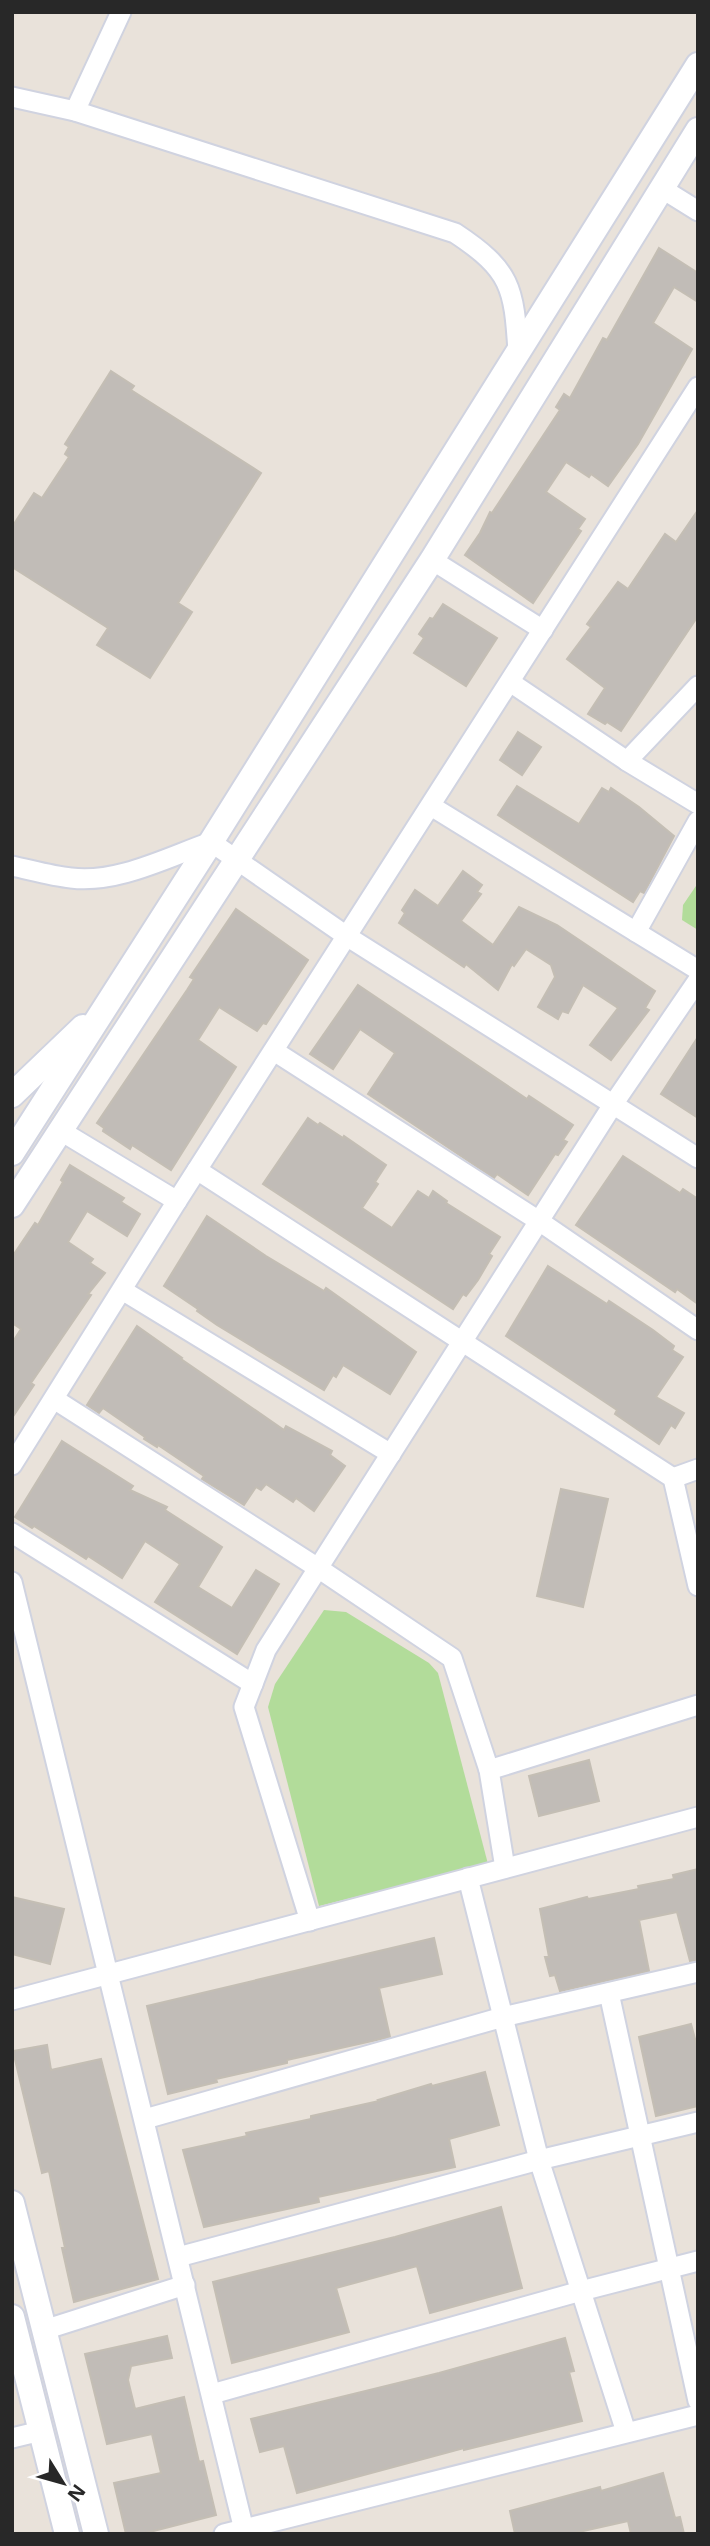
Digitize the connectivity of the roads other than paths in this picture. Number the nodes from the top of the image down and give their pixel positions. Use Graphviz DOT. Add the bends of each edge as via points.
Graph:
graph roads {
  1 [pos="121,12"];
  2 [pos="698,65"];
  3 [pos="12,97"];
  4 [pos="75,111"];
  5 [pos="698,130"];
  6 [pos="661,188"];
  7 [pos="698,211"];
  8 [pos="518,352"];
  9 [pos="698,387"];
  10 [pos="432,560"];
  11 [pos="543,630"];
  12 [pos="510,682"];
  13 [pos="698,686"];
  14 [pos="627,761"];
  15 [pos="698,804"];
  16 [pos="431,806"];
  17 [pos="698,821"];
  18 [pos="211,842"];
  19 [pos="236,860"];
  20 [pos="12,866"];
  21 [pos="636,932"];
  22 [pos="348,937"];
  23 [pos="698,970"];
  24 [pos="698,980"];
  25 [pos="111,999"];
  26 [pos="274,1051"];
  27 [pos="12,1095"];
  28 [pos="614,1103"];
  29 [pos="61,1131"];
  30 [pos="12,1153"];
  31 [pos="698,1158"];
  32 [pos="197,1170"];
  33 [pos="177,1201"];
  34 [pos="12,1205"];
  35 [pos="539,1221"];
  36 [pos="122,1290"];
  37 [pos="698,1331"];
  38 [pos="462,1342"];
  39 [pos="54,1399"];
  40 [pos="391,1454"];
  41 [pos="12,1465"];
  42 [pos="698,1469"];
  43 [pos="673,1478"];
  44 [pos="12,1533"];
  45 [pos="318,1568"];
  46 [pos="12,1582"];
  47 [pos="698,1587"];
  48 [pos="253,1684"];
  49 [pos="698,1705"];
  50 [pos="489,1770"];
  51 [pos="698,1817"];
  52 [pos="506,1868"];
  53 [pos="468,1878"];
  54 [pos="310,1921"];
  55 [pos="698,1972"];
  56 [pos="110,1974"];
  57 [pos="609,1993"];
  58 [pos="12,2000"];
  59 [pos="503,2017"];
  60 [pos="145,2119"];
  61 [pos="698,2122"];
  62 [pos="640,2136"];
  63 [pos="539,2160"];
  64 [pos="12,2203"];
  65 [pos="178,2257"];
  66 [pos="698,2261"];
  67 [pos="669,2268"];
  68 [pos="185,2285"];
  69 [pos="581,2291"];
  70 [pos="12,2317"];
  71 [pos="44,2330"];
  72 [pos="212,2394"];
  73 [pos="698,2401"];
  74 [pos="698,2415"];
  75 [pos="41,2431"];
  76 [pos="626,2432"];
  77 [pos="12,2438"];
  78 [pos="245,2531"];
  79 [pos="67,2534"];
  80 [pos="96,2534"];
  81 [pos="224,2534"];
  1 -- 4 [label="street"];
  2 -- 8 [label="street"];
  3 -- 4 [label="street"];
  4 -- 8 [label="street" via="455,233 486,254 505,279 515,304"];
  5 -- 6 [label="street"];
  6 -- 7 [label="street"];
  6 -- 10 [label="street"];
  8 -- 18 [label="street"];
  9 -- 11 [label="street"];
  10 -- 11 [label="street"];
  10 -- 19 [label="street"];
  11 -- 12 [label="street"];
  12 -- 14 [label="street"];
  12 -- 16 [label="street"];
  13 -- 14 [label="street"];
  14 -- 15 [label="street"];
  16 -- 21 [label="street"];
  16 -- 22 [label="street"];
  17 -- 21 [label="street"];
  18 -- 19 [label="street"];
  18 -- 20 [label="street" via="102,877 72,878"];
  18 -- 25 [label="street"];
  19 -- 22 [label="street"];
  19 -- 29 [label="street"];
  21 -- 23 [label="street"];
  22 -- 26 [label="street"];
  22 -- 28 [label="street"];
  24 -- 28 [label="street"];
  25 -- 27 [label="street"];
  25 -- 30 [label="street"];
  26 -- 32 [label="street"];
  26 -- 35 [label="street"];
  28 -- 31 [label="street"];
  28 -- 35 [label="street"];
  29 -- 33 [label="street"];
  29 -- 34 [label="street"];
  32 -- 33 [label="street"];
  32 -- 38 [label="street"];
  33 -- 36 [label="street"];
  35 -- 37 [label="street"];
  35 -- 38 [label="street"];
  36 -- 39 [label="street"];
  36 -- 40 [label="street"];
  38 -- 40 [label="street"];
  38 -- 43 [label="street"];
  39 -- 41 [label="street"];
  39 -- 45 [label="street"];
  40 -- 45 [label="street"];
  42 -- 43 [label="street"];
  43 -- 47 [label="street"];
  44 -- 48 [label="street"];
  45 -- 48 [label="street" via="265,1650"];
  45 -- 50 [label="street" via="452,1658"];
  46 -- 56 [label="street"];
  48 -- 54 [label="street" via="244,1707"];
  49 -- 50 [label="street"];
  50 -- 52 [label="street"];
  51 -- 52 [label="street"];
  52 -- 53 [label="street"];
  53 -- 54 [label="street"];
  53 -- 59 [label="street"];
  54 -- 56 [label="street"];
  55 -- 57 [label="street"];
  56 -- 58 [label="street"];
  56 -- 60 [label="street"];
  57 -- 59 [label="street"];
  57 -- 62 [label="street"];
  59 -- 60 [label="street"];
  59 -- 63 [label="street"];
  60 -- 65 [label="street"];
  61 -- 62 [label="street"];
  62 -- 63 [label="street"];
  62 -- 67 [label="street"];
  63 -- 65 [label="street"];
  63 -- 69 [label="street"];
  64 -- 71 [label="street"];
  65 -- 68 [label="street"];
  66 -- 67 [label="street"];
  67 -- 69 [label="street"];
  67 -- 73 [label="street"];
  68 -- 71 [label="street"];
  68 -- 72 [label="street"];
  69 -- 72 [label="street"];
  69 -- 76 [label="street"];
  70 -- 75 [label="street"];
  71 -- 80 [label="street"];
  72 -- 78 [label="street"];
  74 -- 76 [label="street"];
  75 -- 77 [label="street"];
  75 -- 79 [label="street"];
  76 -- 78 [label="street"];
  78 -- 81 [label="street"];
}
